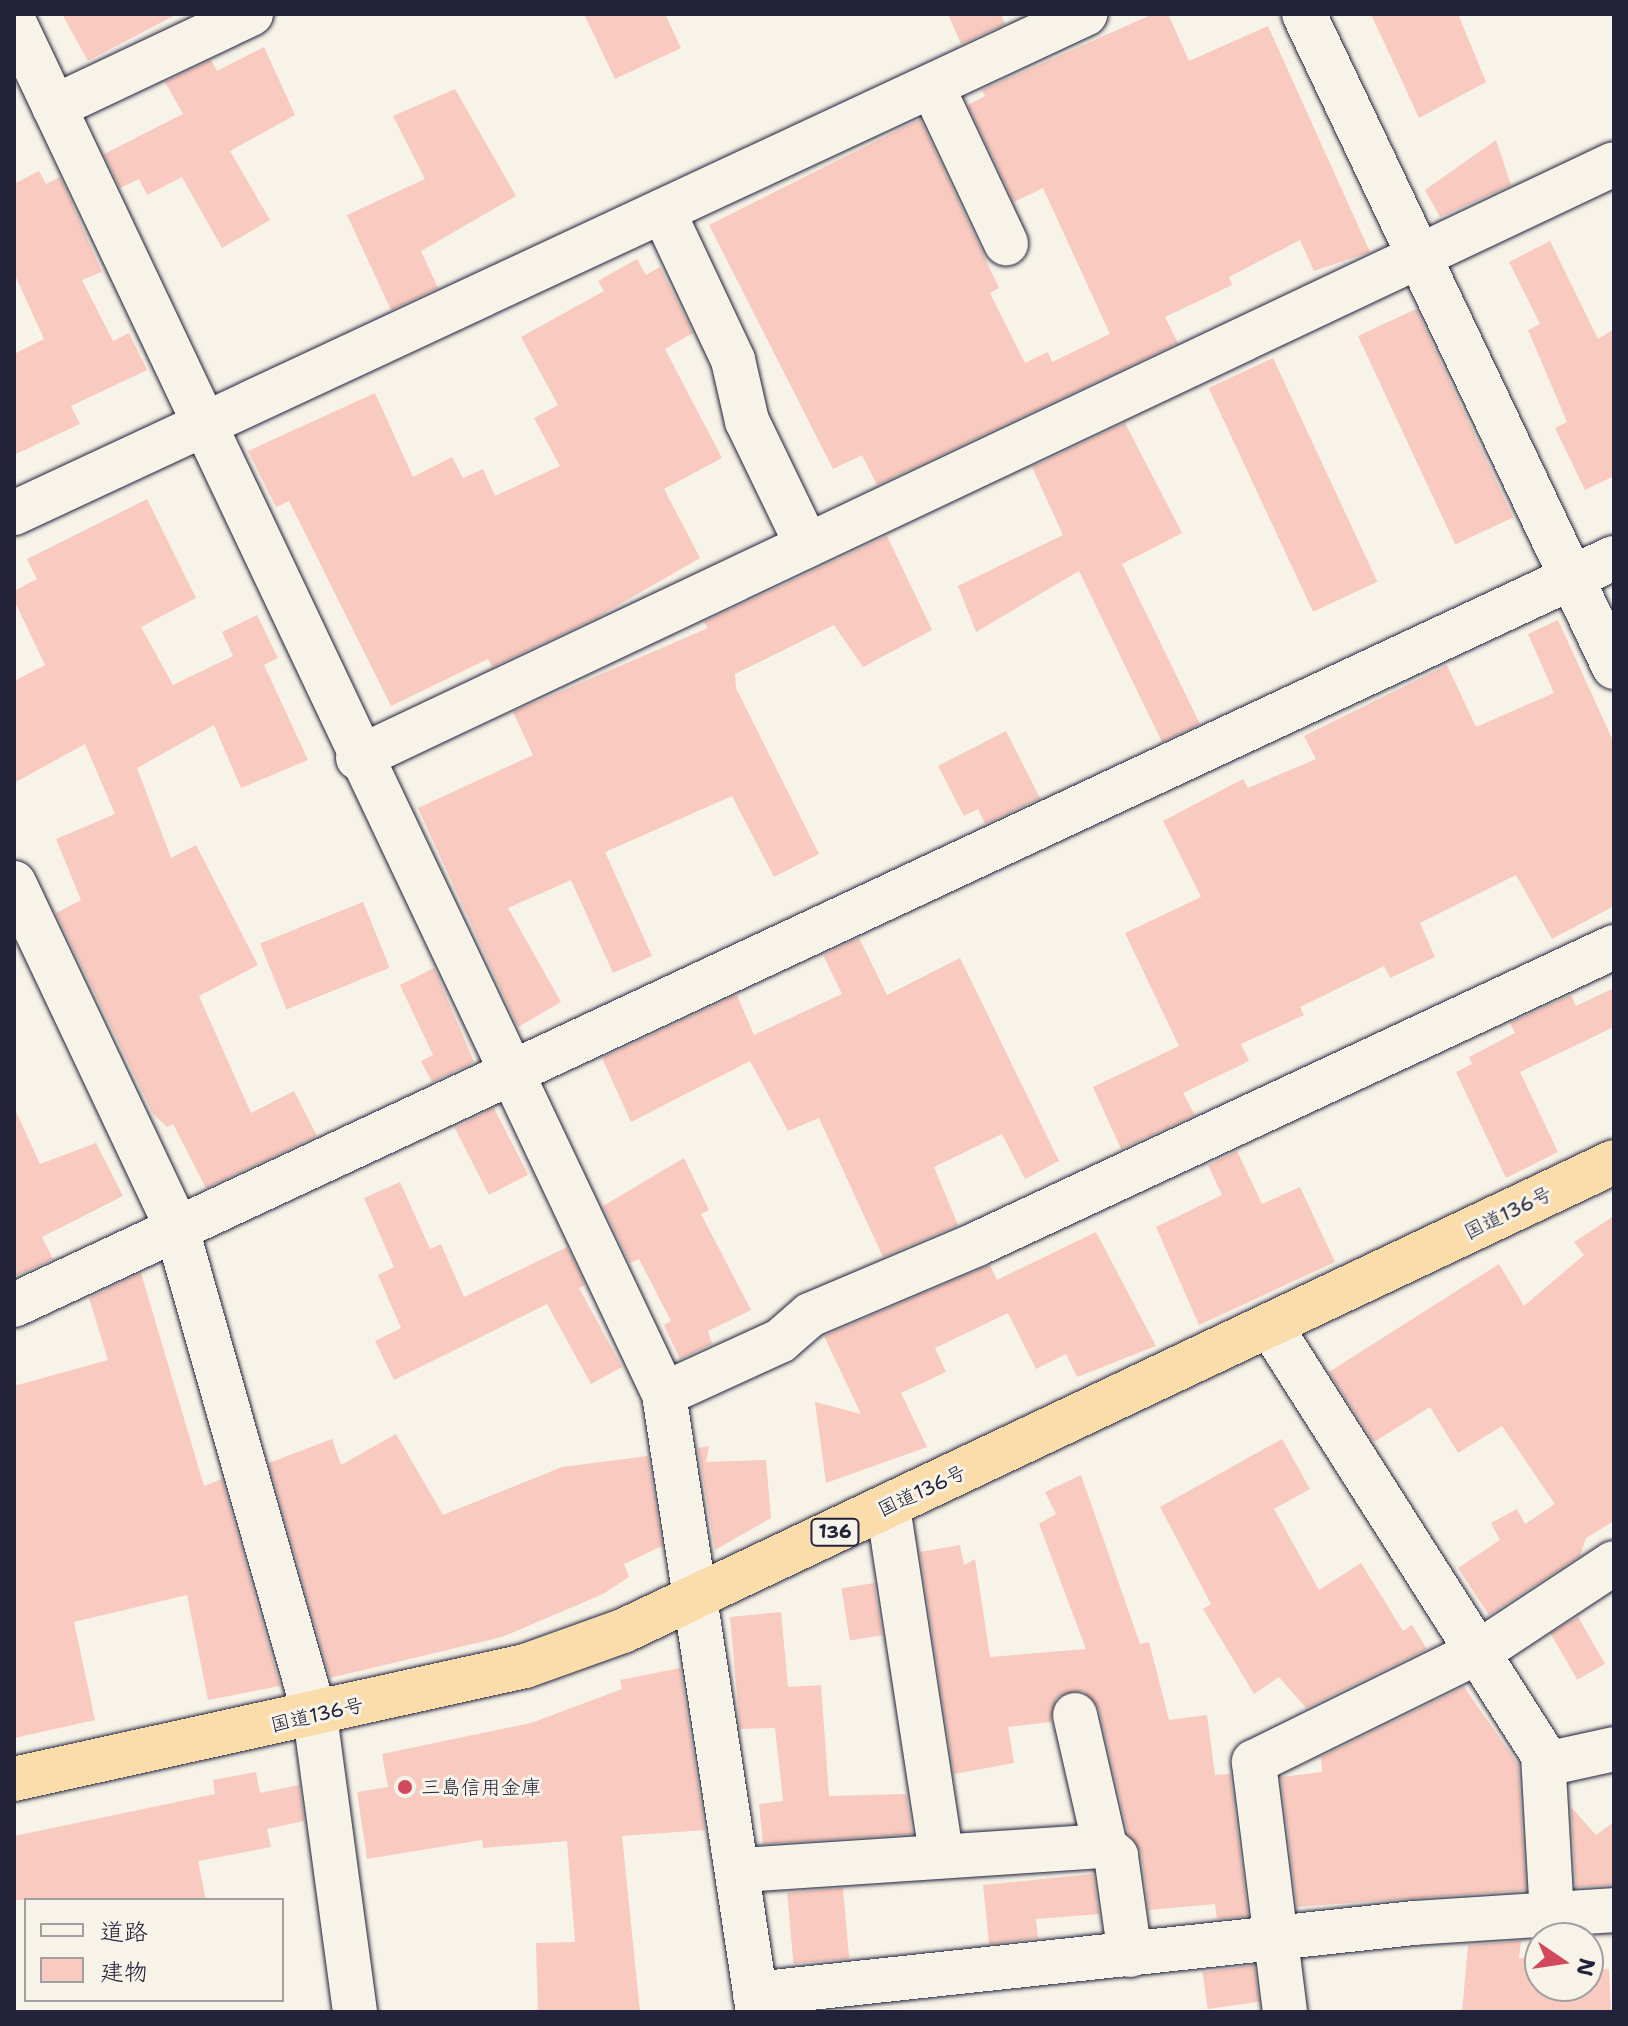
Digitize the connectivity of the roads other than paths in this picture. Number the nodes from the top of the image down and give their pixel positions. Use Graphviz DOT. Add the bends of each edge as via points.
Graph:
graph roads {
  1 [pos="251,14"];
  2 [pos="1085,14"];
  3 [pos="1304,14"];
  4 [pos="14,22"];
  5 [pos="932,86"];
  6 [pos="54,107"];
  7 [pos="1614,164"];
  8 [pos="663,211"];
  9 [pos="1006,243"];
  10 [pos="1419,255"];
  11 [pos="204,427"];
  12 [pos="14,513"];
  13 [pos="807,545"];
  14 [pos="1614,558"];
  15 [pos="1572,578"];
  16 [pos="1614,667"];
  17 [pos="358,758"];
  18 [pos="14,883"];
  19 [pos="1614,947"];
  20 [pos="510,1075"];
  21 [pos="1614,1162"];
  22 [pos="176,1226"];
  23 [pos="14,1305"];
  24 [pos="1271,1327"];
  25 [pos="664,1394"];
  26 [pos="888,1507"];
  27 [pos="1614,1563"];
  28 [pos="700,1595"];
  29 [pos="1482,1650"];
  30 [pos="1075,1715"];
  31 [pos="315,1716"];
  32 [pos="1614,1749"];
  33 [pos="1546,1764"];
  34 [pos="14,1779"];
  35 [pos="1105,1846"];
  36 [pos="941,1855"];
  37 [pos="742,1870"];
  38 [pos="1614,1910"];
  39 [pos="1552,1914"];
  40 [pos="1280,1941"];
  41 [pos="1130,1955"];
  42 [pos="756,2003"];
  43 [pos="355,2012"];
  44 [pos="1285,2012"];
  1 -- 6 [label="street"];
  2 -- 5 [label="street"];
  3 -- 10 [label="street"];
  4 -- 6 [label="street"];
  5 -- 8 [label="street"];
  5 -- 9 [label="street"];
  6 -- 11 [label="street"];
  7 -- 10 [label="street"];
  8 -- 11 [label="street"];
  8 -- 13 [label="street" via="733,360 747,421"];
  10 -- 13 [label="street"];
  10 -- 15 [label="street"];
  11 -- 12 [label="street"];
  11 -- 17 [label="street"];
  13 -- 17 [label="street"];
  14 -- 15 [label="street"];
  15 -- 16 [label="street"];
  15 -- 20 [label="street"];
  17 -- 20 [label="street"];
  18 -- 22 [label="street"];
  19 -- 25 [label="street" via="810,1315 780,1341"];
  20 -- 22 [label="street"];
  20 -- 25 [label="street"];
  21 -- 24 [label="highway, 国道136号 / 136"];
  22 -- 23 [label="street"];
  22 -- 31 [label="street"];
  24 -- 26 [label="highway, 国道136号 / 136"];
  24 -- 29 [label="street"];
  25 -- 28 [label="street"];
  26 -- 28 [label="highway, 国道136号 / 136"];
  26 -- 36 [label="street"];
  27 -- 29 [label="street"];
  28 -- 31 [label="highway, 国道136号 / 136" via="525,1666"];
  28 -- 37 [label="street"];
  29 -- 33 [label="street"];
  29 -- 40 [label="street" via="1254,1762"];
  30 -- 35 [label="street"];
  31 -- 34 [label="highway, 国道136号 / 136"];
  31 -- 43 [label="street"];
  32 -- 33 [label="street"];
  33 -- 39 [label="street"];
  35 -- 36 [label="street"];
  35 -- 41 [label="street" via="1116,1856"];
  36 -- 37 [label="street"];
  37 -- 42 [label="street"];
  38 -- 39 [label="street"];
  39 -- 40 [label="street"];
  40 -- 41 [label="street"];
  40 -- 44 [label="street"];
  41 -- 42 [label="street"];
}
